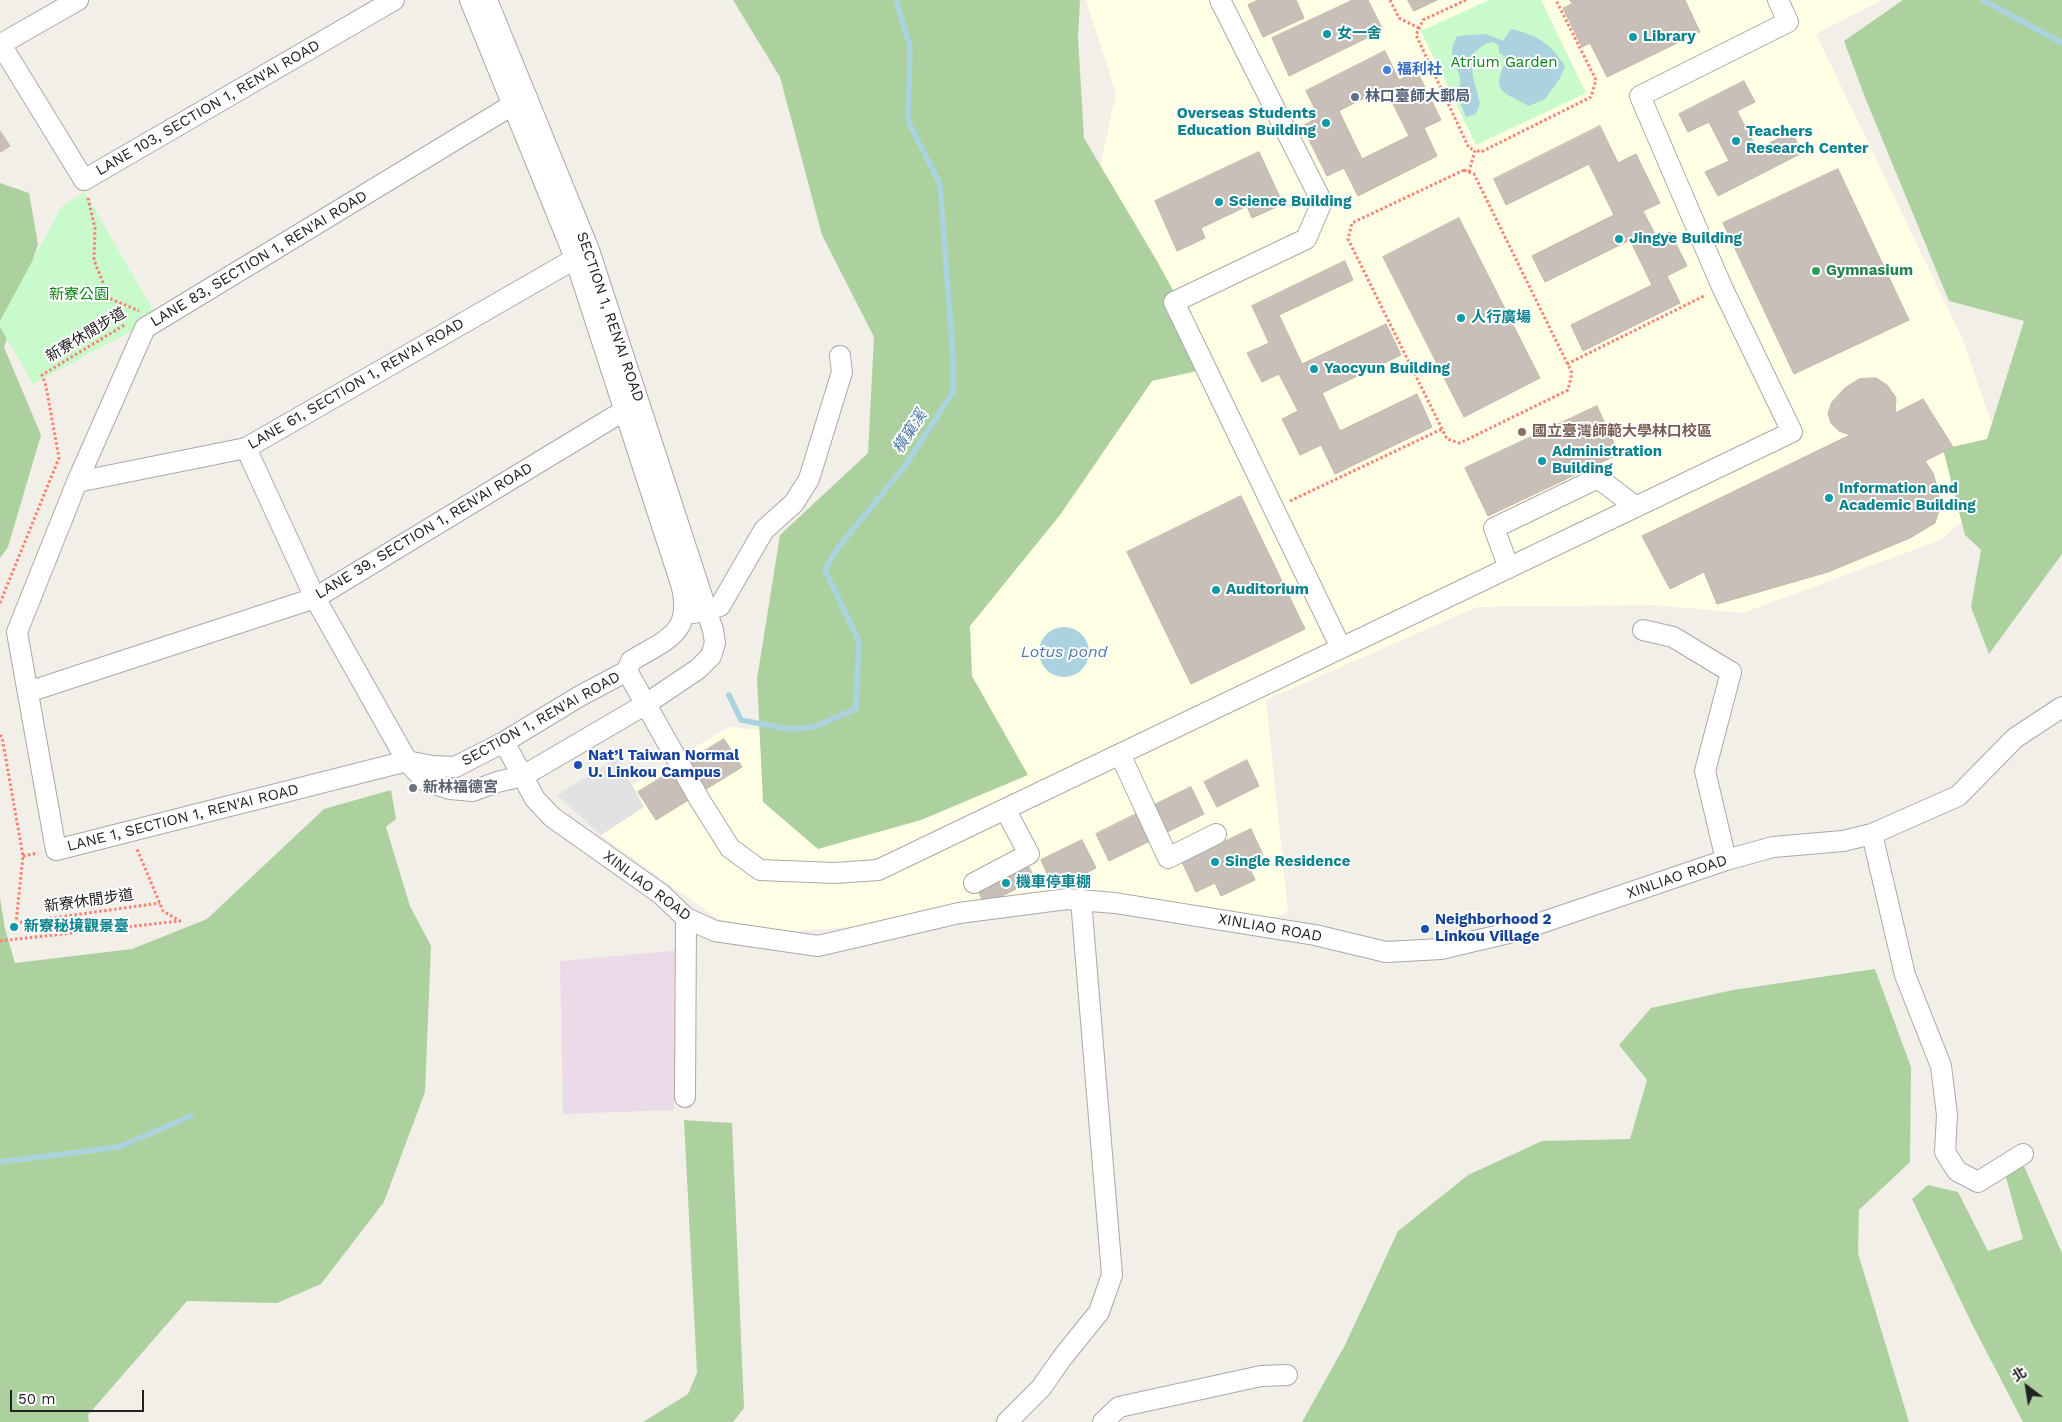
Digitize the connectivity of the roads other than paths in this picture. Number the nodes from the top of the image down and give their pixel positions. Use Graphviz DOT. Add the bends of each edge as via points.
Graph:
graph roads {
  1 [pos="78,0"];
  2 [pos="394,0"];
  3 [pos="470,0"];
  4 [pos="487,0"];
  5 [pos="1220,0"];
  6 [pos="1778,0"];
  7 [pos="0,43"];
  8 [pos="520,101"];
  9 [pos="582,254"];
  10 [pos="840,356"];
  11 [pos="631,406"];
  12 [pos="246,448"];
  13 [pos="77,482"];
  14 [pos="1636,507"];
  15 [pos="1509,568"];
  16 [pos="315,598"];
  17 [pos="707,611"];
  18 [pos="684,614"];
  19 [pos="1643,630"];
  20 [pos="1341,648"];
  21 [pos="627,671"];
  22 [pos="28,692"];
  23 [pos="646,704"];
  24 [pos="2062,707"];
  25 [pos="504,742"];
  26 [pos="1120,754"];
  27 [pos="407,762"];
  28 [pos="523,776"];
  29 [pos="1005,809"];
  30 [pos="1216,834"];
  31 [pos="1872,834"];
  32 [pos="1726,860"];
  33 [pos="974,883"];
  34 [pos="1081,900"];
  35 [pos="686,918"];
  36 [pos="685,1097"];
  37 [pos="2024,1154"];
  38 [pos="1287,1375"];
  39 [pos="1007,1422"];
  40 [pos="1103,1422"];
  1 -- 7 [label="street"];
  2 -- 7 [label="street, LANE 103, SECTION 1, REN'AI ROAD" via="84,180"];
  3 -- 8 [label="street, SECTION 1, REN'AI ROAD"];
  4 -- 8 [label="street, SECTION 1, REN'AI ROAD"];
  5 -- 20 [label="street" via="1322,202 1306,238 1174,302"];
  6 -- 14 [label="street" via="1788,22 1640,96 1722,287 1792,432"];
  8 -- 9 [label="street, SECTION 1, REN'AI ROAD"];
  8 -- 13 [label="street, LANE 83, SECTION 1, REN'AI ROAD" via="145,328"];
  9 -- 11 [label="street, SECTION 1, REN'AI ROAD"];
  9 -- 12 [label="street, LANE 61, SECTION 1, REN'AI ROAD"];
  10 -- 17 [label="street" via="842,372 809,479 794,503 764,530 720,606"];
  11 -- 16 [label="street, LANE 39, SECTION 1, REN'AI ROAD"];
  11 -- 17 [label="street, SECTION 1, REN'AI ROAD"];
  11 -- 18 [label="street, SECTION 1, REN'AI ROAD" via="681,584"];
  12 -- 13 [label="street, LANE 61, SECTION 1, REN'AI ROAD"];
  12 -- 16 [label="street"];
  13 -- 22 [label="street, LANE 83, SECTION 1, REN'AI ROAD" via="17,632"];
  14 -- 15 [label="street"];
  14 -- 15 [label="street" via="1598,478 1494,528"];
  15 -- 20 [label="street"];
  16 -- 22 [label="street, LANE 39, SECTION 1, REN'AI ROAD"];
  16 -- 27 [label="street"];
  17 -- 18 [label="street"];
  17 -- 23 [label="street, SECTION 1, REN'AI ROAD" via="714,630 711,656 698,669"];
  18 -- 21 [label="street, SECTION 1, REN'AI ROAD" via="677,631 631,661"];
  19 -- 32 [label="street" via="1673,637 1731,672 1705,771"];
  20 -- 26 [label="street"];
  21 -- 23 [label="street"];
  21 -- 25 [label="street, SECTION 1, REN'AI ROAD"];
  22 -- 27 [label="street, LANE 1, SECTION 1, REN'AI ROAD" via="56,850"];
  23 -- 28 [label="street, SECTION 1, REN'AI ROAD"];
  23 -- 29 [label="street" via="730,848 760,870 835,874 878,870"];
  24 -- 31 [label="street, XINLIAO ROAD" via="2016,738 1958,796"];
  25 -- 27 [label="street, SECTION 1, REN'AI ROAD" via="455,768"];
  25 -- 28 [label="street, XINLIAO ROAD"];
  26 -- 29 [label="street"];
  26 -- 30 [label="street" via="1168,858"];
  27 -- 28 [label="street, SECTION 1, REN'AI ROAD" via="425,781 450,789 473,790"];
  28 -- 35 [label="street, XINLIAO ROAD" via="535,799 552,817 661,894"];
  29 -- 33 [label="street" via="1029,854"];
  31 -- 32 [label="street, XINLIAO ROAD" via="1844,841 1773,847"];
  31 -- 37 [label="street" via="1905,975 1941,1066 1947,1115 1945,1152 1957,1171 1978,1182"];
  32 -- 34 [label="street, XINLIAO ROAD" via="1517,931 1432,950 1386,952 1315,935"];
  34 -- 35 [label="street, XINLIAO ROAD" via="959,912 818,946 715,931"];
  34 -- 39 [label="street" via="1112,1275 1099,1312 1041,1388"];
  35 -- 36 [label="street"];
  38 -- 40 [label="street" via="1261,1376 1120,1407"];
}
